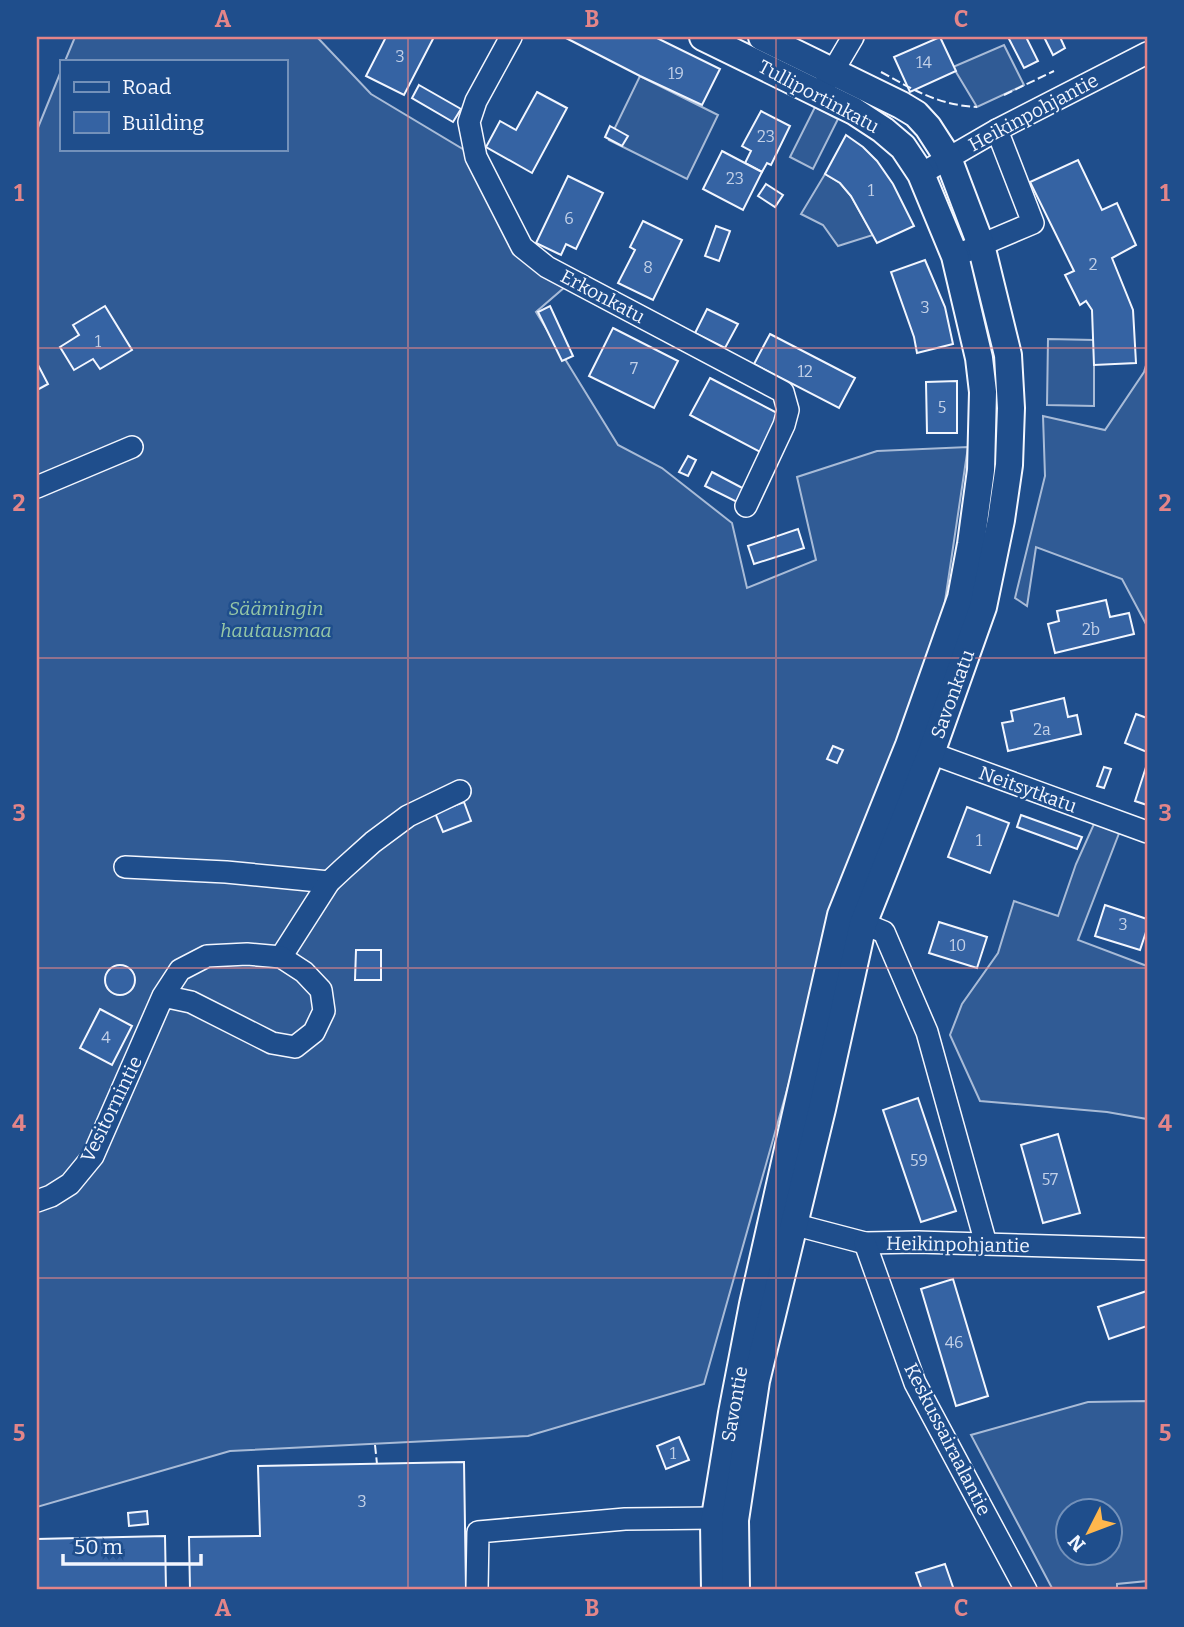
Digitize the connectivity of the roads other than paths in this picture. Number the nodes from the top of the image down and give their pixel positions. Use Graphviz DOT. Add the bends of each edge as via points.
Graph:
graph roads {
  1 [pos="511,37"];
  2 [pos="703,37"];
  3 [pos="762,37"];
  4 [pos="853,37"];
  5 [pos="1147,52"];
  6 [pos="827,83"];
  7 [pos="997,130"];
  8 [pos="948,158"];
  9 [pos="921,174"];
  10 [pos="981,245"];
  11 [pos="956,256"];
  12 [pos="132,447"];
  13 [pos="37,487"];
  14 [pos="746,506"];
  15 [pos="920,749"];
  16 [pos="460,791"];
  17 [pos="1147,832"];
  18 [pos="125,867"];
  19 [pos="329,882"];
  20 [pos="852,919"];
  21 [pos="281,957"];
  22 [pos="163,996"];
  23 [pos="37,1201"];
  24 [pos="783,1221"];
  25 [pos="865,1243"];
  26 [pos="986,1244"];
  27 [pos="1147,1249"];
  28 [pos="715,1518"];
  29 [pos="477,1590"];
  30 [pos="715,1590"];
  31 [pos="736,1590"];
  32 [pos="1026,1590"];
  1 -- 14 [label="street, Erkonkatu" via="469,122 476,157 522,247 547,267 783,392 788,410 784,425"];
  2 -- 6 [label="main road, Tulliportinkatu"];
  3 -- 6 [label="main road, Tulliportinkatu"];
  4 -- 6 [label="street"];
  5 -- 7 [label="street, Heikinpohjantie"];
  6 -- 8 [label="main road, Tulliportinkatu" via="916,114"];
  6 -- 9 [label="main road, Tulliportinkatu" via="902,147"];
  7 -- 8 [label="street, Heikinpohjantie"];
  7 -- 10 [label="street" via="1033,223"];
  8 -- 9 [label="street, Heikinpohjantie"];
  8 -- 10 [label="main road, Savonkatu"];
  9 -- 11 [label="main road, Savonkatu"];
  10 -- 11 [label="street"];
  10 -- 15 [label="main road, Savonkatu" via="1008,355 1009,466 983,607"];
  11 -- 15 [label="main road, Savonkatu" via="983,392 981,470 961,598"];
  12 -- 13 [label="street"];
  15 -- 17 [label="street, Neitsytkatu"];
  15 -- 20 [label="main road, Savonkatu"];
  16 -- 19 [label="street" via="408,816"];
  18 -- 19 [label="street"];
  19 -- 21 [label="street"];
  20 -- 24 [label="main road, Savonkatu"];
  20 -- 26 [label="street" via="884,932 927,1032"];
  21 -- 22 [label="street, Vesitornintie" via="207,956 180,970"];
  21 -- 22 [label="street" via="321,990 324,1011 314,1032 295,1047 272,1043 191,1002"];
  22 -- 23 [label="street, Vesitornintie" via="93,1156 70,1184"];
  24 -- 25 [label="street, Heikinpohjantie"];
  24 -- 28 [label="main road, Savontie" via="737,1386"];
  24 -- 31 [label="main road, Savontie" via="735,1520"];
  25 -- 26 [label="street, Heikinpohjantie"];
  25 -- 32 [label="street, Keskussairaalantie" via="915,1383"];
  26 -- 27 [label="street, Heikinpohjantie"];
  28 -- 29 [label="street" via="625,1519 478,1532"];
  28 -- 30 [label="main road, Savontie"];
}
